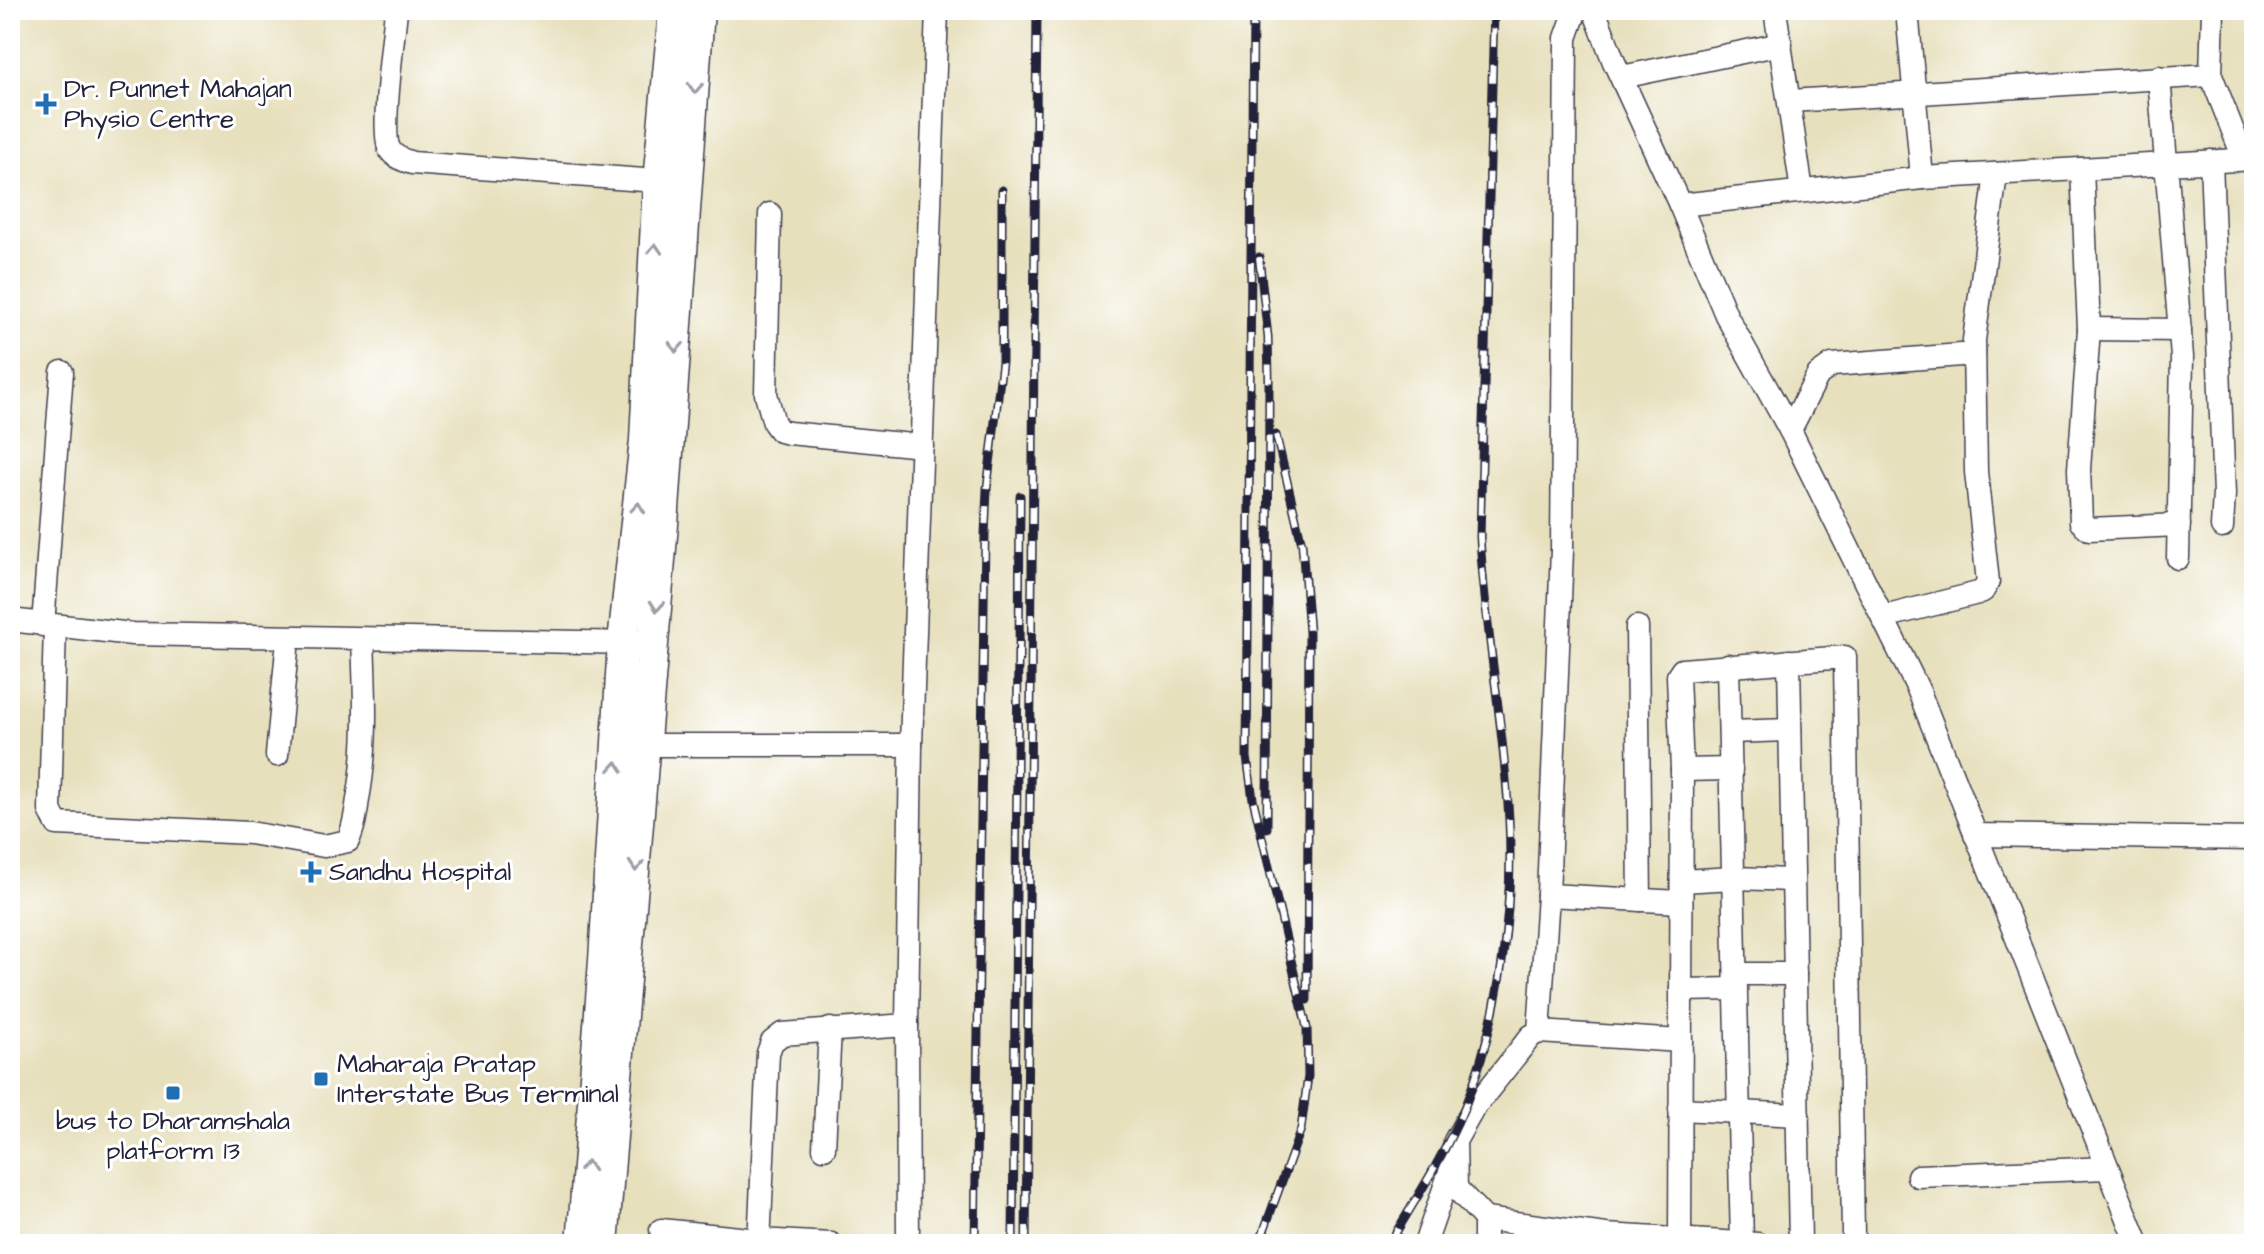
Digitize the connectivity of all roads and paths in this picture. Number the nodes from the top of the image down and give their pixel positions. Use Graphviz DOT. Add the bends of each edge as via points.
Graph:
graph roads {
  1 [pos="396,10"];
  2 [pos="674,10"];
  3 [pos="699,10"];
  4 [pos="937,10"];
  5 [pos="1576,10"];
  6 [pos="1594,10"];
  7 [pos="1775,10"];
  8 [pos="1907,10"];
  9 [pos="2213,10"];
  10 [pos="1781,44"];
  11 [pos="2211,75"];
  12 [pos="1622,77"];
  13 [pos="2159,77"];
  14 [pos="1914,92"];
  15 [pos="1790,101"];
  16 [pos="2211,161"];
  17 [pos="2251,161"];
  18 [pos="2166,164"];
  19 [pos="2082,169"];
  20 [pos="1996,174"];
  21 [pos="1922,178"];
  22 [pos="673,182"];
  23 [pos="1802,191"];
  24 [pos="1680,205"];
  25 [pos="770,214"];
  26 [pos="2089,329"];
  27 [pos="2180,330"];
  28 [pos="1974,354"];
  29 [pos="62,372"];
  30 [pos="1790,430"];
  31 [pos="922,446"];
  32 [pos="2179,525"];
  33 [pos="2222,527"];
  34 [pos="2178,558"];
  35 [pos="1884,617"];
  36 [pos="10,620"];
  37 [pos="49,625"];
  38 [pos="1637,627"];
  39 [pos="288,639"];
  40 [pos="363,639"];
  41 [pos="623,642"];
  42 [pos="654,644"];
  43 [pos="1789,661"];
  44 [pos="1728,665"];
  45 [pos="1790,730"];
  46 [pos="1730,732"];
  47 [pos="646,745"];
  48 [pos="911,745"];
  49 [pos="277,755"];
  50 [pos="1731,769"];
  51 [pos="1682,770"];
  52 [pos="1975,835"];
  53 [pos="2254,839"];
  54 [pos="1733,878"];
  55 [pos="1793,880"];
  56 [pos="1682,892"];
  57 [pos="1548,895"];
  58 [pos="1640,900"];
  59 [pos="1795,974"];
  60 [pos="1736,982"];
  61 [pos="1681,990"];
  62 [pos="907,1025"];
  63 [pos="830,1029"];
  64 [pos="1539,1032"];
  65 [pos="1681,1041"];
  66 [pos="1680,1109"];
  67 [pos="1739,1112"];
  68 [pos="1798,1115"];
  69 [pos="824,1148"];
  70 [pos="1455,1159"];
  71 [pos="2107,1168"];
  72 [pos="1918,1176"];
  73 [pos="1485,1219"];
  74 [pos="661,1230"];
  75 [pos="1530,1234"];
  76 [pos="1680,1238"];
  77 [pos="759,1242"];
  78 [pos="1742,1243"];
  79 [pos="582,1244"];
  80 [pos="603,1244"];
  81 [pos="831,1244"];
  82 [pos="908,1244"];
  83 [pos="1425,1244"];
  84 [pos="1485,1244"];
  85 [pos="1758,1244"];
  86 [pos="1800,1244"];
  87 [pos="1851,1244"];
  88 [pos="2138,1244"];
  1 -- 22 [label="street" via="387,140 397,157 412,163"];
  2 -- 22 [label="main road"];
  3 -- 22 [label="main road, one-way"];
  4 -- 31 [label="street"];
  5 -- 57 [label="street" via="1566,38 1562,550"];
  6 -- 12 [label="street"];
  7 -- 10 [label="street"];
  8 -- 14 [label="street"];
  9 -- 11 [label="street"];
  10 -- 12 [label="street"];
  10 -- 15 [label="street"];
  11 -- 13 [label="street"];
  11 -- 17 [label="street"];
  12 -- 24 [label="street"];
  13 -- 14 [label="street"];
  13 -- 18 [label="street"];
  14 -- 15 [label="street"];
  14 -- 21 [label="street"];
  15 -- 23 [label="street"];
  16 -- 17 [label="street"];
  16 -- 18 [label="street"];
  16 -- 33 [label="street"];
  18 -- 19 [label="street"];
  18 -- 27 [label="street"];
  19 -- 20 [label="street"];
  19 -- 26 [label="street"];
  20 -- 21 [label="street"];
  20 -- 28 [label="street"];
  21 -- 23 [label="street"];
  41 -- 22 [label="main road, one-way"];
  22 -- 42 [label="main road, one-way"];
  23 -- 24 [label="street"];
  24 -- 30 [label="street" via="1726,315"];
  25 -- 31 [label="street" via="766,394 774,423 789,433"];
  26 -- 27 [label="street"];
  26 -- 32 [label="street" via="2079,469 2081,522 2089,529"];
  27 -- 32 [label="street"];
  28 -- 30 [label="street" via="1832,365 1818,375"];
  28 -- 35 [label="street" via="1976,472 1988,582 1978,593"];
  29 -- 37 [label="street"];
  30 -- 35 [label="street"];
  31 -- 48 [label="street"];
  32 -- 34 [label="street"];
  35 -- 52 [label="street"];
  36 -- 37 [label="street"];
  37 -- 39 [label="street" via="132,634"];
  37 -- 40 [label="street" via="50,810 57,824 250,833 324,846 348,841 363,775"];
  38 -- 58 [label="street"];
  39 -- 40 [label="street"];
  39 -- 49 [label="street"];
  40 -- 41 [label="street"];
  41 -- 42 [label="street"];
  79 -- 41 [label="main road, one-way"];
  42 -- 47 [label="main road"];
  43 -- 44 [label="street"];
  43 -- 45 [label="street"];
  43 -- 87 [label="street" via="1845,657"];
  44 -- 46 [label="street"];
  44 -- 51 [label="street" via="1680,672"];
  45 -- 46 [label="street"];
  45 -- 55 [label="street"];
  46 -- 50 [label="street"];
  47 -- 48 [label="street"];
  47 -- 80 [label="main road, one-way"];
  48 -- 62 [label="street"];
  50 -- 51 [label="street"];
  50 -- 54 [label="street"];
  51 -- 56 [label="street"];
  52 -- 53 [label="street"];
  52 -- 71 [label="street"];
  54 -- 55 [label="street"];
  54 -- 56 [label="street"];
  54 -- 60 [label="street"];
  55 -- 59 [label="street"];
  56 -- 58 [label="street"];
  56 -- 61 [label="street"];
  57 -- 58 [label="street"];
  57 -- 64 [label="street"];
  59 -- 60 [label="street"];
  59 -- 68 [label="street"];
  60 -- 61 [label="street"];
  60 -- 67 [label="street"];
  61 -- 65 [label="street"];
  62 -- 63 [label="street"];
  62 -- 82 [label="street"];
  63 -- 69 [label="street"];
  63 -- 77 [label="street" via="782,1034 768,1053"];
  64 -- 65 [label="street"];
  64 -- 70 [label="street" via="1473,1109 1455,1141"];
  65 -- 66 [label="street"];
  66 -- 67 [label="street"];
  66 -- 76 [label="street"];
  67 -- 68 [label="street"];
  67 -- 78 [label="street"];
  68 -- 86 [label="street"];
  70 -- 73 [label="street" via="1456,1188"];
  70 -- 83 [label="street"];
  71 -- 72 [label="street"];
  71 -- 88 [label="street"];
  73 -- 75 [label="street"];
  73 -- 84 [label="street"];
  74 -- 77 [label="street"];
  75 -- 76 [label="street"];
  76 -- 78 [label="street"];
  77 -- 81 [label="street"];
  78 -- 85 [label="street"];
}
